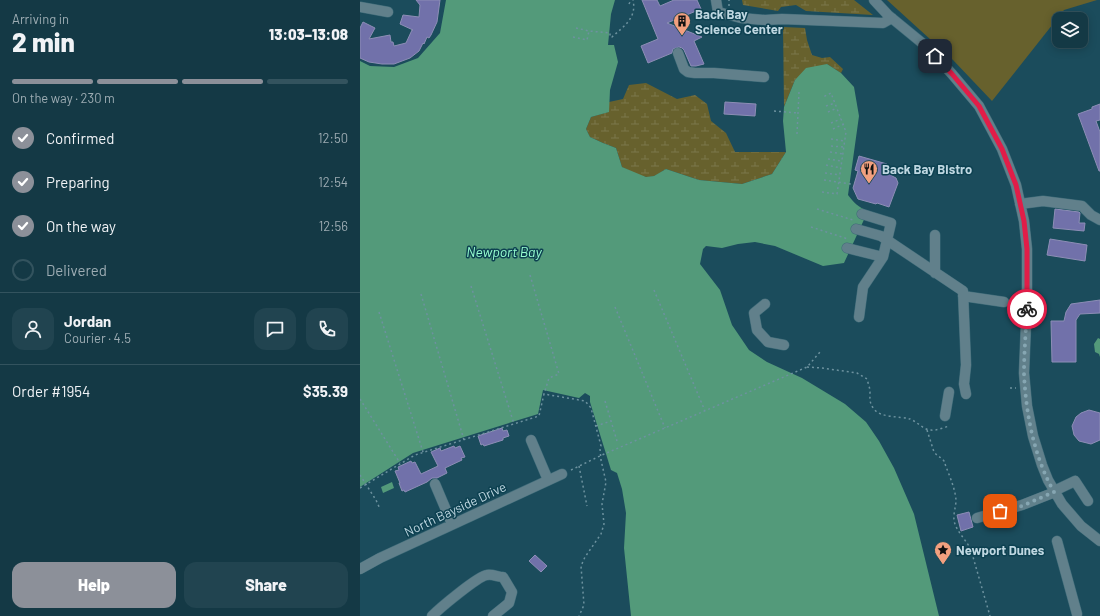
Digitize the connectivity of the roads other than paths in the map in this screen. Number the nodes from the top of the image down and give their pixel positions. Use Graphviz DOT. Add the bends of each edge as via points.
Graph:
graph roads {
  1 [pos="716,0"];
  2 [pos="874,0"];
  3 [pos="360,7"];
  4 [pos="388,12"];
  5 [pos="892,18"];
  6 [pos="678,53"];
  7 [pos="764,77"];
  8 [pos="1020,204"];
  9 [pos="1100,220"];
  10 [pos="935,235"];
  11 [pos="887,240"];
  12 [pos="850,244"];
  13 [pos="883,257"];
  14 [pos="935,273"];
  15 [pos="963,296"];
  16 [pos="1004,302"];
  17 [pos="765,304"];
  18 [pos="859,317"];
  19 [pos="784,345"];
  20 [pos="955,364"];
  21 [pos="966,365"];
  22 [pos="950,392"];
  23 [pos="966,394"];
  24 [pos="945,416"];
  25 [pos="531,440"];
  26 [pos="562,474"];
  27 [pos="548,480"];
  28 [pos="435,484"];
  29 [pos="1054,492"];
  30 [pos="1088,501"];
  31 [pos="977,518"];
  32 [pos="452,524"];
  33 [pos="1057,540"];
  34 [pos="1100,541"];
  35 [pos="360,569"];
  36 [pos="1077,614"];
  37 [pos="432,616"];
  38 [pos="493,616"];
  1 -- 5 [label="street" via="718,12 741,18 883,23"];
  2 -- 5 [label="street"];
  3 -- 4 [label="street"];
  5 -- 8 [label="street" via="927,47 979,106 1002,149 1016,185"];
  6 -- 7 [label="street" via="684,69 688,72"];
  8 -- 9 [label="street" via="1043,201 1082,206"];
  8 -- 29 [label="street" via="1027,249 1024,373 1027,406 1042,465"];
  10 -- 14 [label="street"];
  11 -- 11 [label="street" via="891,223 859,222 881,236"];
  11 -- 13 [label="street"];
  11 -- 14 [label="street"];
  12 -- 13 [label="street"];
  13 -- 18 [label="street" via="863,287"];
  14 -- 15 [label="street" via="963,291"];
  15 -- 16 [label="street"];
  15 -- 21 [label="street"];
  17 -- 19 [label="street" via="754,313 757,330 768,342"];
  20 -- 21 [label="street"];
  21 -- 23 [label="street"];
  22 -- 24 [label="street"];
  25 -- 27 [label="street"];
  26 -- 27 [label="street, North Bayside Drive"];
  27 -- 32 [label="street, North Bayside Drive"];
  28 -- 32 [label="street"];
  29 -- 30 [label="street" via="1074,481"];
  29 -- 31 [label="street" via="1022,506"];
  29 -- 34 [label="street" via="1081,526"];
  32 -- 35 [label="street, North Bayside Drive"];
  33 -- 36 [label="street"];
  37 -- 38 [label="street" via="487,575 503,577 512,592 509,603"];
}
